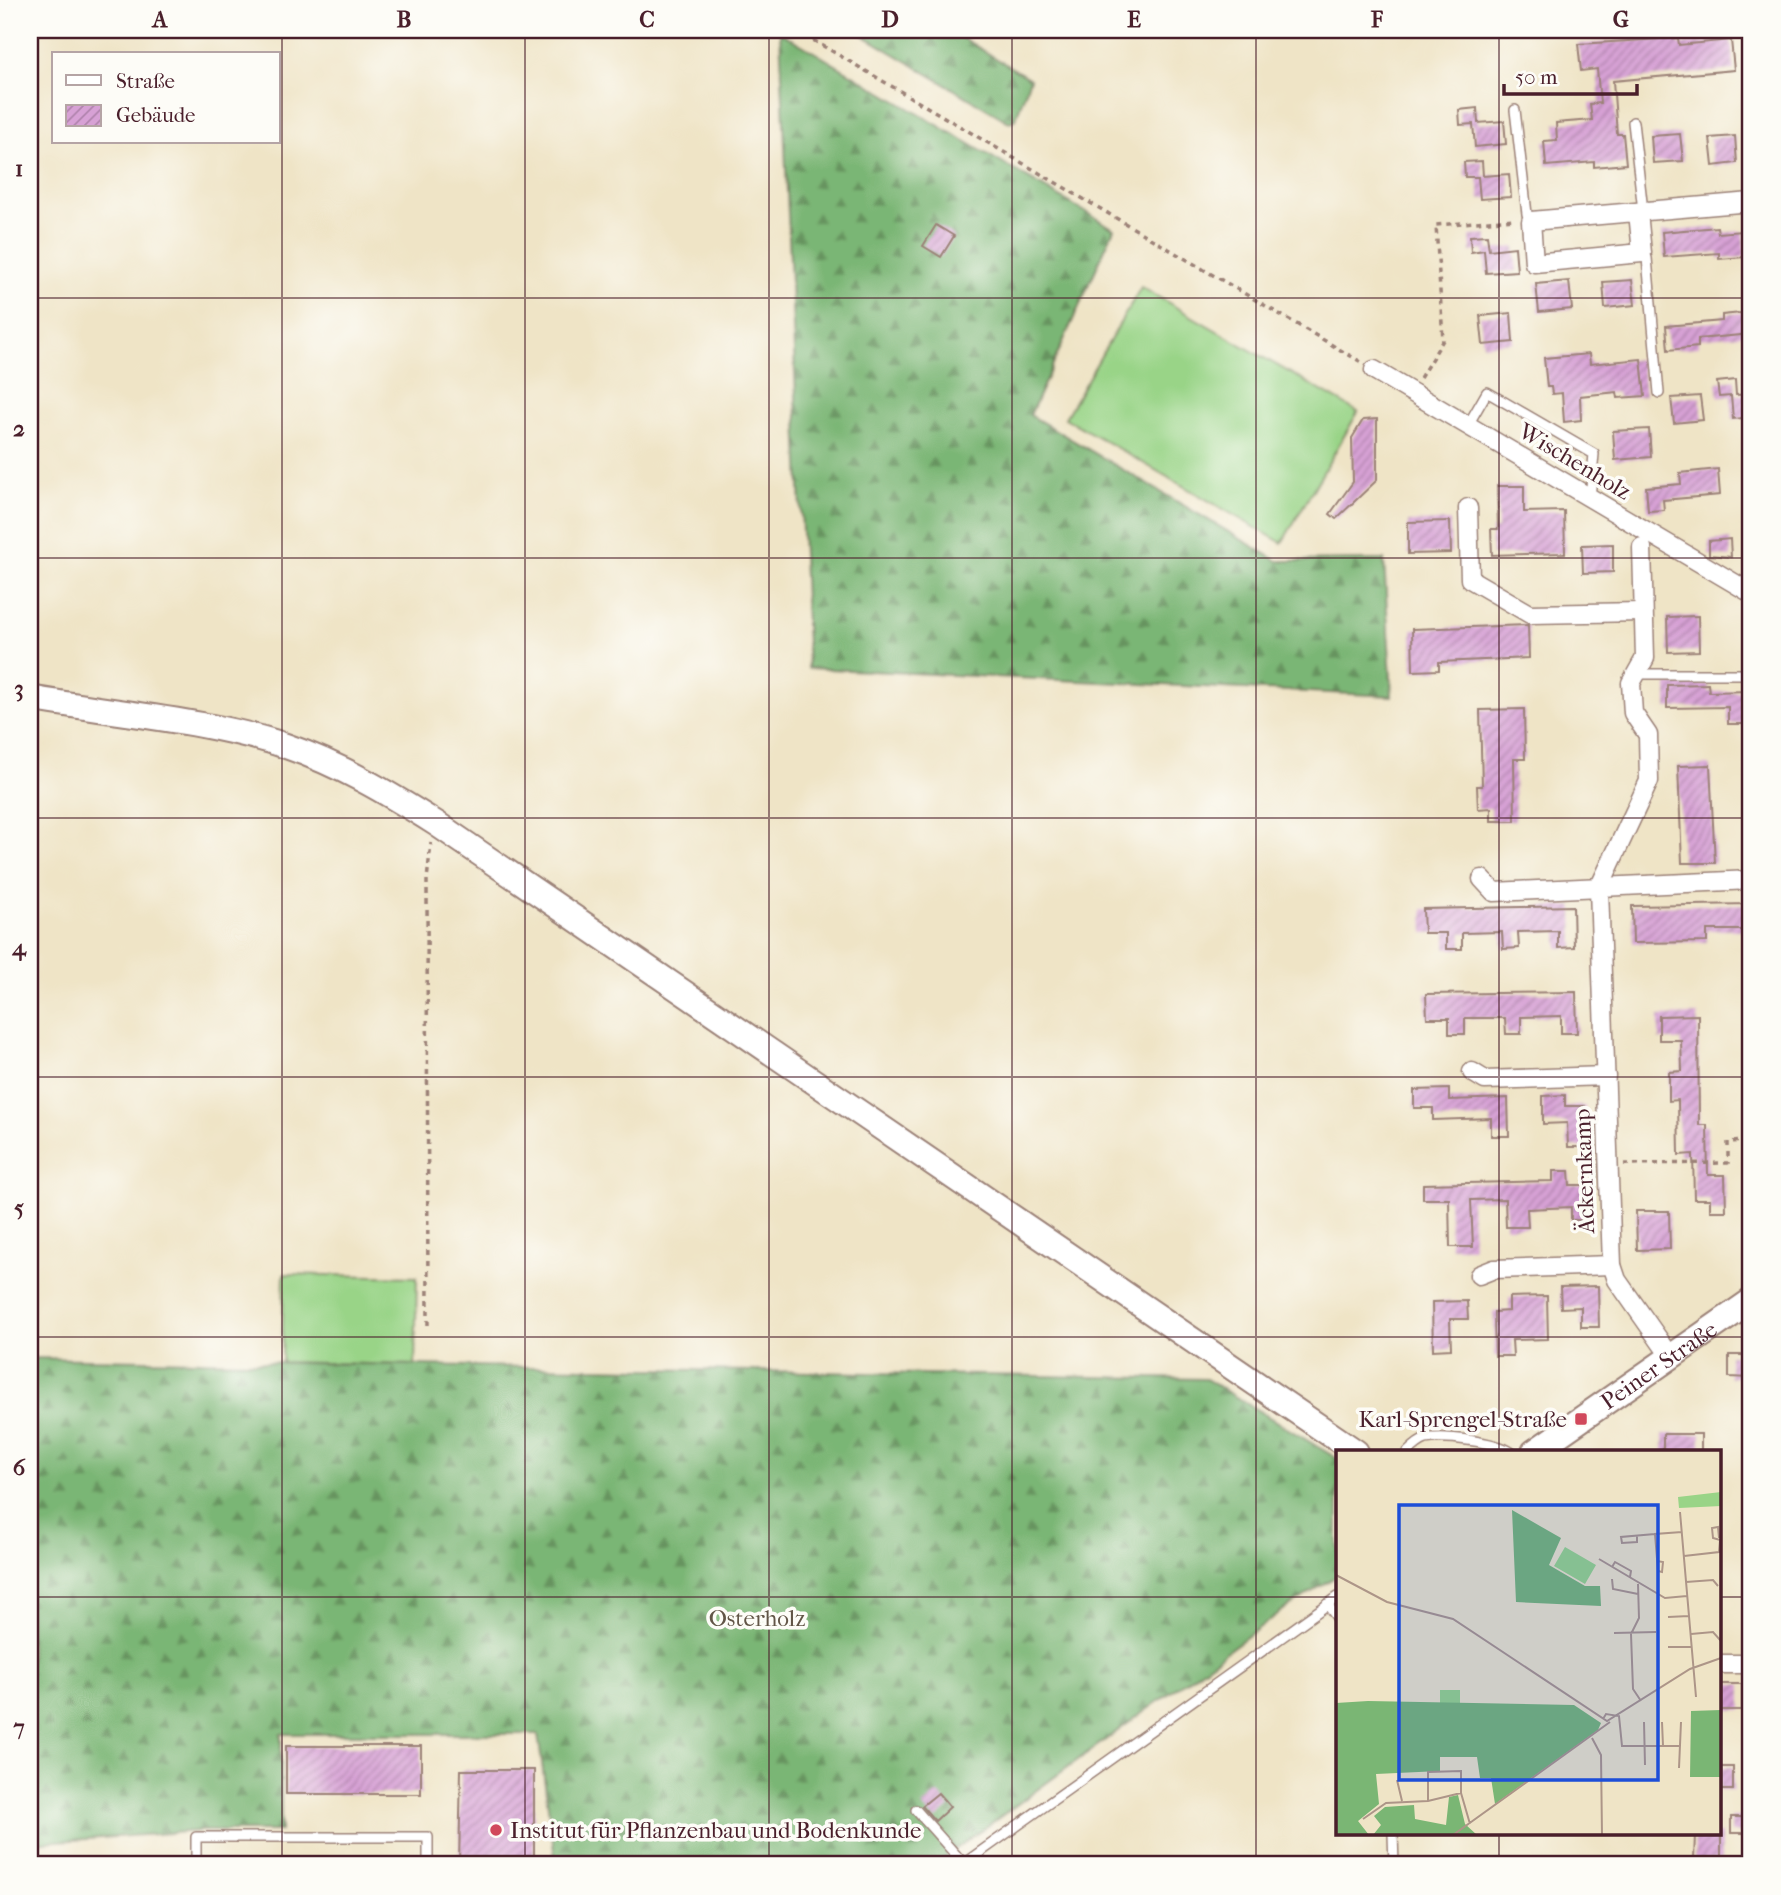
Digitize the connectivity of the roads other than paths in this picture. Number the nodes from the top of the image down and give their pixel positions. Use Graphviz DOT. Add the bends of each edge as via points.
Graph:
graph roads {
  1 [pos="1516,110"];
  2 [pos="1748,111"];
  3 [pos="1633,122"];
  4 [pos="1751,147"];
  5 [pos="1751,202"];
  6 [pos="1640,211"];
  7 [pos="1531,221"];
  8 [pos="1642,253"];
  9 [pos="1374,370"];
  10 [pos="1659,393"];
  11 [pos="1468,425"];
  12 [pos="1590,498"];
  13 [pos="1468,508"];
  14 [pos="1643,547"];
  15 [pos="1751,593"];
  16 [pos="1643,611"];
  17 [pos="1636,674"];
  18 [pos="1749,674"];
  19 [pos="30,698"];
  20 [pos="1482,879"];
  21 [pos="1751,880"];
  22 [pos="1599,888"];
  23 [pos="1472,1072"];
  24 [pos="1606,1076"];
  25 [pos="1612,1265"];
  26 [pos="1479,1275"];
  27 [pos="1751,1301"];
  28 [pos="1671,1356"];
  29 [pos="1353,1450"];
  30 [pos="1411,1450"];
  31 [pos="1507,1450"];
  32 [pos="1537,1450"];
  33 [pos="1336,1598"];
  34 [pos="1327,1604"];
  35 [pos="1336,1616"];
  36 [pos="1722,1664"];
  37 [pos="1751,1664"];
  38 [pos="916,1810"];
  39 [pos="1393,1836"];
  40 [pos="963,1864"];
  41 [pos="196,1865"];
  42 [pos="428,1865"];
  43 [pos="1394,1865"];
  1 -- 7 [label="lane"];
  2 -- 4 [label="lane"];
  3 -- 6 [label="lane"];
  5 -- 6 [label="street"];
  6 -- 7 [label="street"];
  6 -- 8 [label="street"];
  7 -- 8 [label="street" via="1534,263"];
  8 -- 10 [label="lane" via="1647,258"];
  9 -- 11 [label="street, Wischenholz"];
  11 -- 12 [label="street, Wischenholz"];
  11 -- 12 [label="lane" via="1487,392 1594,454"];
  12 -- 15 [label="street, Wischenholz"];
  13 -- 16 [label="street" via="1470,579 1530,614"];
  14 -- 16 [label="street, Äckernkamp"];
  16 -- 17 [label="street, Äckernkamp" via="1645,658"];
  17 -- 18 [label="lane"];
  17 -- 22 [label="street, Äckernkamp" via="1633,713 1648,735 1649,781"];
  19 -- 29 [label="main road" via="284,745 373,784"];
  20 -- 22 [label="street" via="1494,892"];
  21 -- 22 [label="street"];
  22 -- 24 [label="street, Äckernkamp"];
  23 -- 24 [label="street, Äckernkamp" via="1485,1080"];
  24 -- 25 [label="street, Äckernkamp"];
  25 -- 26 [label="street, Äckernkamp" via="1494,1269"];
  25 -- 28 [label="street, Äckernkamp" via="1617,1280"];
  27 -- 28 [label="main road, Peiner Straße"];
  28 -- 32 [label="main road, Peiner Straße"];
  30 -- 31 [label="lane" via="1425,1440 1444,1439"];
  33 -- 34 [label="lane"];
  34 -- 35 [label="lane"];
  34 -- 40 [label="lane"];
  36 -- 37 [label="street"];
  38 -- 40 [label="lane"];
  39 -- 43 [label="lane"];
  41 -- 42 [label="lane" via="196,1837 428,1837"];
}
